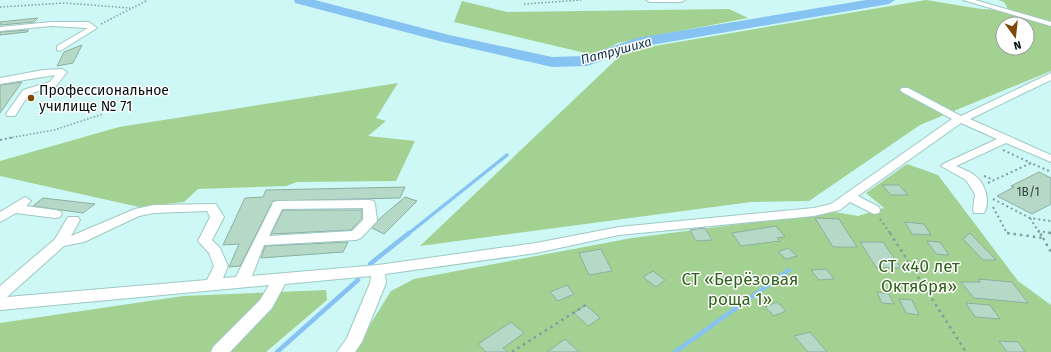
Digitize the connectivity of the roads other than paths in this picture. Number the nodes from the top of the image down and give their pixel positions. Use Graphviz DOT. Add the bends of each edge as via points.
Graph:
graph roads {
  1 [pos="650,0"];
  2 [pos="681,0"];
  3 [pos="967,0"];
  4 [pos="1051,24"];
  5 [pos="0,30"];
  6 [pos="60,48"];
  7 [pos="0,80"];
  8 [pos="1048,80"];
  9 [pos="905,90"];
  10 [pos="11,114"];
  11 [pos="960,119"];
  12 [pos="1006,139"];
  13 [pos="1051,160"];
  14 [pos="850,197"];
  15 [pos="25,201"];
  16 [pos="13,209"];
  17 [pos="874,210"];
  18 [pos="979,210"];
  19 [pos="55,214"];
  20 [pos="0,218"];
  21 [pos="73,220"];
  22 [pos="260,241"];
  23 [pos="60,242"];
  24 [pos="378,270"];
  25 [pos="280,279"];
  26 [pos="242,282"];
  27 [pos="212,285"];
  28 [pos="0,295"];
  29 [pos="0,304"];
  30 [pos="218,352"];
  31 [pos="345,352"];
  1 -- 2 [label="street"];
  3 -- 4 [label="street"];
  5 -- 6 [label="street" via="51,24 89,24 93,28"];
  7 -- 10 [label="street" via="62,72 53,84 26,92"];
  8 -- 11 [label="street"];
  9 -- 11 [label="street"];
  11 -- 12 [label="street"];
  11 -- 14 [label="street"];
  12 -- 13 [label="street"];
  12 -- 18 [label="street" via="947,166 971,178 981,194"];
  14 -- 17 [label="street"];
  14 -- 24 [label="street" via="835,207 814,212 619,231 536,248"];
  15 -- 16 [label="street"];
  16 -- 19 [label="street"];
  16 -- 20 [label="street"];
  21 -- 23 [label="street"];
  22 -- 22 [label="street" via="278,205 369,204 370,221 356,235"];
  22 -- 26 [label="street"];
  23 -- 27 [label="street" via="79,239 135,213 154,209 211,207 217,217 205,241 215,252 221,266"];
  23 -- 28 [label="street"];
  24 -- 25 [label="street"];
  24 -- 31 [label="street" via="378,283 357,336"];
  25 -- 26 [label="street"];
  25 -- 30 [label="street" via="266,304"];
  26 -- 27 [label="street"];
  27 -- 29 [label="street"];
}
